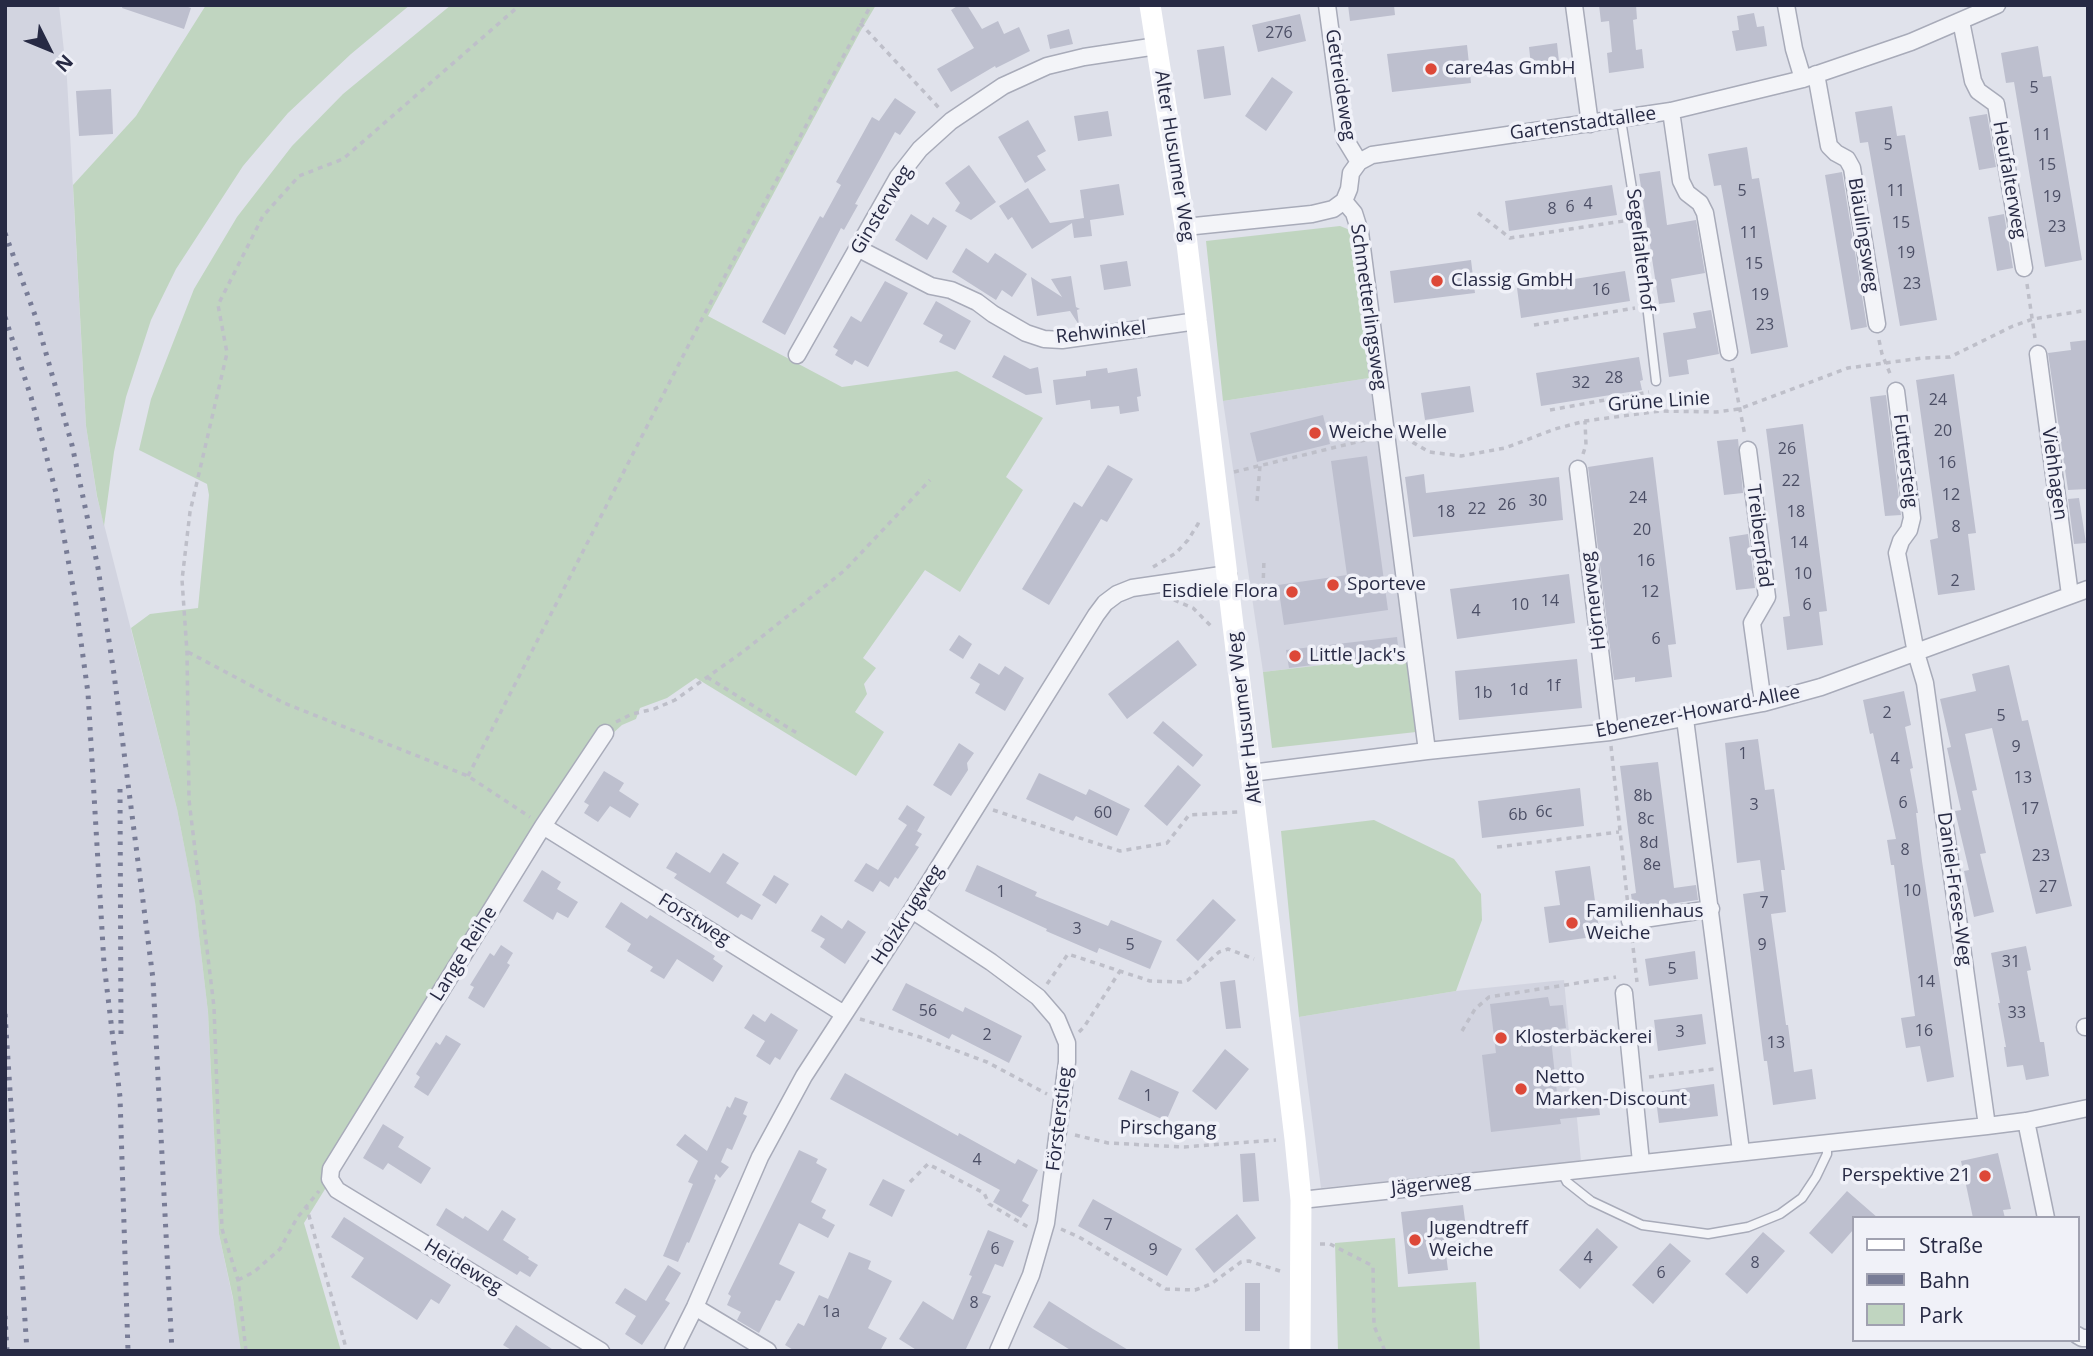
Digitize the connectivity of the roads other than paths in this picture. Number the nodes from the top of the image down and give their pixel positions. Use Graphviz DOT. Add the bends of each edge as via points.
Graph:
graph roads {
  1 [pos="1150,5"];
  2 [pos="1327,5"];
  3 [pos="1574,5"];
  4 [pos="1786,5"];
  5 [pos="1997,5"];
  6 [pos="1961,21"];
  7 [pos="1157,46"];
  8 [pos="1809,76"];
  9 [pos="1671,111"];
  10 [pos="1621,120"];
  11 [pos="1590,124"];
  12 [pos="1359,162"];
  13 [pos="1343,201"];
  14 [pos="1185,227"];
  15 [pos="859,249"];
  16 [pos="2024,268"];
  17 [pos="1197,321"];
  18 [pos="1877,324"];
  19 [pos="1729,352"];
  20 [pos="2038,354"];
  21 [pos="797,355"];
  22 [pos="1656,381"];
  23 [pos="1896,391"];
  24 [pos="1748,450"];
  25 [pos="1578,469"];
  26 [pos="1228,573"];
  27 [pos="2088,589"];
  28 [pos="2070,595"];
  29 [pos="1916,653"];
  30 [pos="1763,703"];
  31 [pos="1685,719"];
  32 [pos="1610,732"];
  33 [pos="605,733"];
  34 [pos="1427,751"];
  35 [pos="1251,773"];
  36 [pos="543,826"];
  37 [pos="1711,909"];
  38 [pos="912,910"];
  39 [pos="1630,921"];
  40 [pos="1624,993"];
  41 [pos="844,1014"];
  42 [pos="2088,1108"];
  43 [pos="2026,1121"];
  44 [pos="1987,1126"];
  45 [pos="1827,1142"];
  46 [pos="1741,1151"];
  47 [pos="1641,1162"];
  48 [pos="1561,1171"];
  49 [pos="330,1179"];
  50 [pos="1301,1200"];
  51 [pos="2046,1216"];
  52 [pos="695,1307"];
  53 [pos="1002,1350"];
  54 [pos="601,1351"];
  55 [pos="673,1351"];
  56 [pos="768,1351"];
  57 [pos="1300,1351"];
  1 -- 7 [label="street, Alter Husumer Weg"];
  2 -- 12 [label="street, Getreideweg" via="1345,139"];
  3 -- 11 [label="street"];
  4 -- 8 [label="street, Bläulingsweg" via="1794,48"];
  5 -- 6 [label="street, Gartenstadtallee"];
  6 -- 8 [label="street, Gartenstadtallee"];
  6 -- 16 [label="street, Heufalterweg" via="1973,81 1978,91 1996,104"];
  7 -- 14 [label="street, Alter Husumer Weg"];
  7 -- 15 [label="street, Ginsterweg" via="1047,66 1003,86 951,121 898,177"];
  8 -- 9 [label="street, Gartenstadtallee"];
  8 -- 18 [label="street, Bläulingsweg" via="1829,146 1853,168"];
  9 -- 10 [label="street, Gartenstadtallee"];
  9 -- 19 [label="street" via="1681,181 1705,213"];
  10 -- 11 [label="street, Gartenstadtallee"];
  10 -- 22 [label="lane, Segelfalterhof"];
  11 -- 12 [label="street, Gartenstadtallee" via="1389,151"];
  12 -- 13 [label="street"];
  13 -- 14 [label="street" via="1312,214"];
  13 -- 34 [label="street, Schmetterlingsweg" via="1354,213 1360,232"];
  14 -- 17 [label="street, Alter Husumer Weg"];
  15 -- 17 [label="street, Rehwinkel" via="931,286 977,302 1044,339"];
  15 -- 21 [label="street, Ginsterweg"];
  17 -- 26 [label="street, Alter Husumer Weg"];
  20 -- 28 [label="street, Viehhagen"];
  23 -- 29 [label="street, Futtersteig" via="1912,518 1898,553"];
  24 -- 30 [label="street, Treiberpfad" via="1767,597 1752,623"];
  25 -- 32 [label="street, Hörnerweg"];
  26 -- 35 [label="street, Alter Husumer Weg"];
  26 -- 38 [label="street, Holzkrugweg" via="1132,587 1105,603"];
  27 -- 28 [label="street, Ebenezer-Howard-Allee"];
  28 -- 29 [label="street, Ebenezer-Howard-Allee"];
  29 -- 30 [label="street, Ebenezer-Howard-Allee"];
  29 -- 44 [label="street, Daniel-Frese-Weg" via="1925,683"];
  30 -- 31 [label="street, Ebenezer-Howard-Allee"];
  31 -- 32 [label="street, Ebenezer-Howard-Allee"];
  31 -- 37 [label="street"];
  32 -- 34 [label="street, Ebenezer-Howard-Allee"];
  33 -- 36 [label="street, Lange Reihe"];
  34 -- 35 [label="street, Ebenezer-Howard-Allee"];
  35 -- 50 [label="street, Alter Husumer Weg"];
  36 -- 41 [label="street, Forstweg"];
  36 -- 49 [label="street, Lange Reihe" via="331,1169"];
  37 -- 39 [label="street"];
  37 -- 46 [label="street"];
  38 -- 41 [label="street, Holzkrugweg"];
  38 -- 53 [label="street, Försterstieg" via="1038,997 1057,1019 1067,1043 1045,1228"];
  40 -- 47 [label="street"];
  41 -- 52 [label="street, Holzkrugweg" via="760,1157"];
  42 -- 43 [label="street, Jägerweg"];
  43 -- 44 [label="street, Jägerweg"];
  43 -- 51 [label="street"];
  44 -- 45 [label="street, Jägerweg"];
  45 -- 46 [label="street, Jägerweg"];
  45 -- 48 [label="lane" via="1816,1177 1802,1198 1780,1214 1748,1227 1708,1234 1642,1225 1591,1200 1567,1182"];
  46 -- 47 [label="street, Jägerweg"];
  47 -- 48 [label="street, Jägerweg"];
  48 -- 50 [label="street, Jägerweg"];
  49 -- 54 [label="street, Heideweg" via="337,1190"];
  50 -- 57 [label="street, Alter Husumer Weg"];
  52 -- 55 [label="street, Holzkrugweg"];
  52 -- 56 [label="street"];
}
